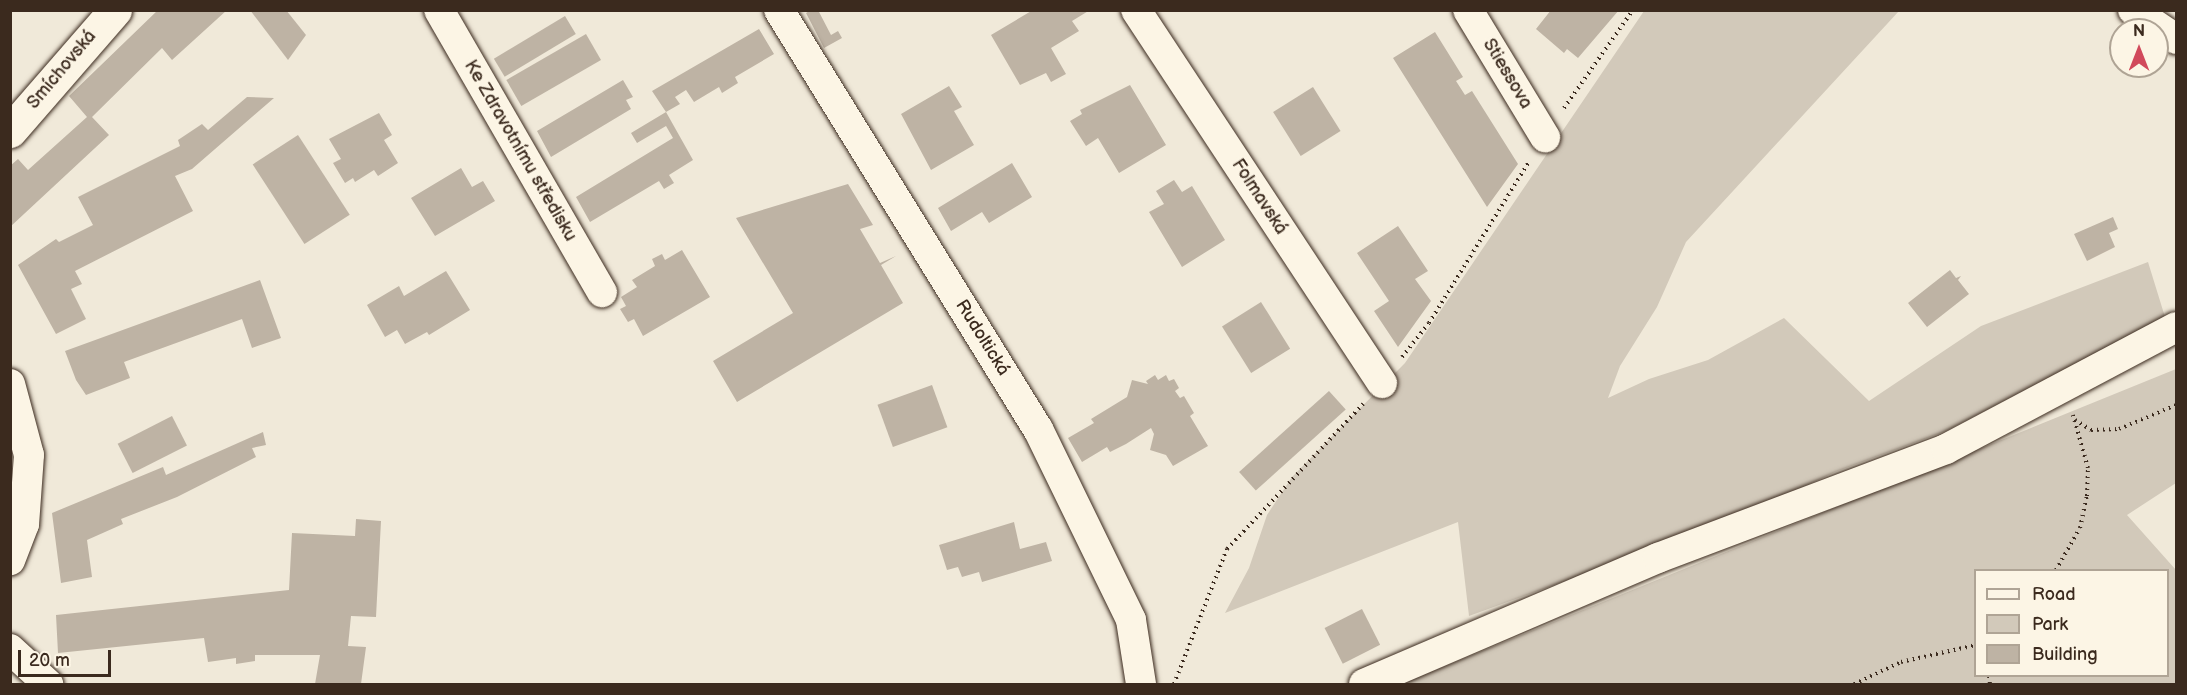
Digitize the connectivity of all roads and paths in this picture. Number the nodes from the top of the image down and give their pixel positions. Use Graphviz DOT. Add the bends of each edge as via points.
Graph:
graph roads {
  1 [pos="115,10"];
  2 [pos="439,10"];
  3 [pos="779,10"];
  4 [pos="1136,10"];
  5 [pos="1468,10"];
  6 [pos="2133,10"];
  7 [pos="2176,39"];
  8 [pos="10,131"];
  9 [pos="1545,137"];
  10 [pos="602,292"];
  11 [pos="2176,327"];
  12 [pos="1382,383"];
  13 [pos="10,384"];
  14 [pos="2065,389"];
  15 [pos="2176,405"];
  16 [pos="2074,419"];
  17 [pos="10,560"];
  18 [pos="2057,569"];
  19 [pos="1974,645"];
  20 [pos="10,649"];
  21 [pos="48,684"];
  22 [pos="1141,684"];
  23 [pos="1364,684"];
  24 [pos="1854,684"];
  1 -- 8 [label="street, Smíchovská"];
  2 -- 10 [label="street, Ke Zdravotnímu středisku"];
  3 -- 22 [label="street, Rudoltická" via="1038,429 1131,620"];
  4 -- 12 [label="street, Folmavská"];
  5 -- 9 [label="street, Stiessova"];
  6 -- 7 [label="street"];
  11 -- 14 [label="street"];
  13 -- 17 [label="street" via="29,455 24,524"];
  14 -- 16 [label="path"];
  14 -- 23 [label="street" via="1946,449 1648,562"];
  15 -- 16 [label="path" via="2119,429 2091,430"];
  16 -- 18 [label="path" via="2088,468 2086,496 2080,528"];
  19 -- 24 [label="path" via="1901,662"];
  20 -- 21 [label="street"];
}
